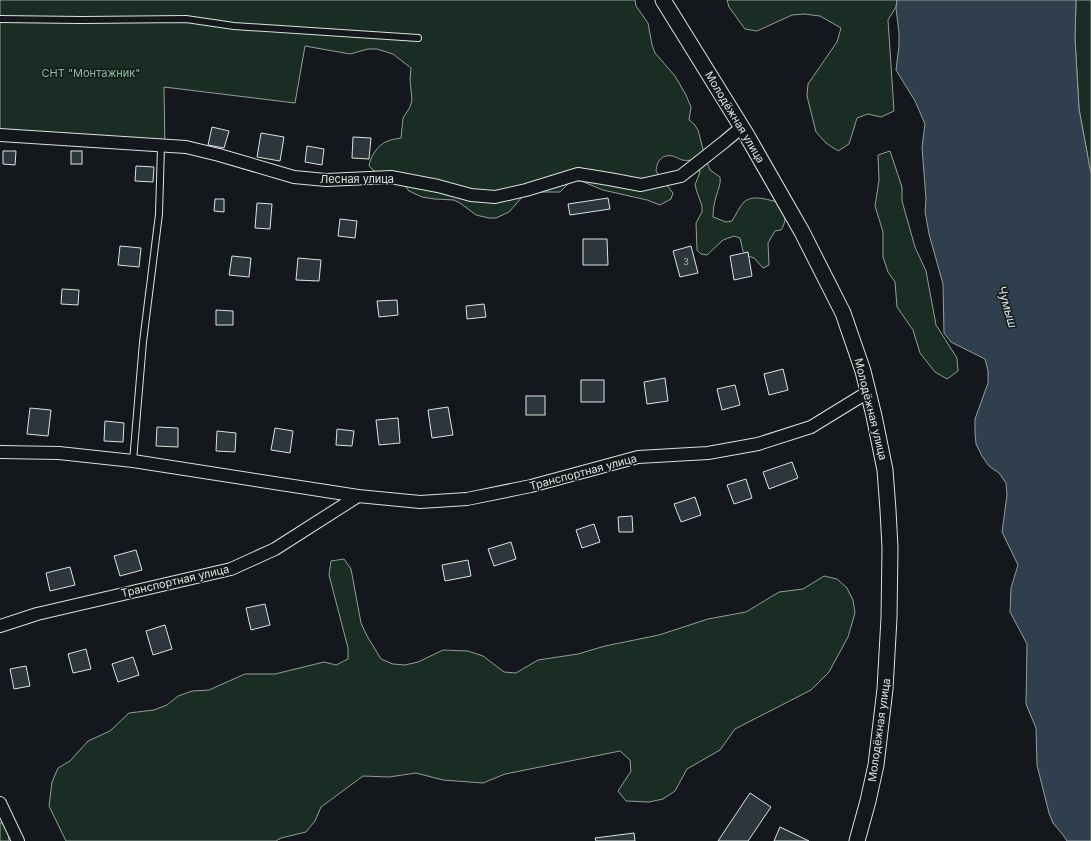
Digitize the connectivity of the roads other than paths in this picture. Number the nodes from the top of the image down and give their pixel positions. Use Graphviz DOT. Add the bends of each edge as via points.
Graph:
graph roads {
  1 [pos="663,0"];
  2 [pos="0,19"];
  3 [pos="418,38"];
  4 [pos="742,127"];
  5 [pos="0,135"];
  6 [pos="161,146"];
  7 [pos="868,392"];
  8 [pos="0,452"];
  9 [pos="133,461"];
  10 [pos="358,496"];
  11 [pos="0,626"];
  12 [pos="0,802"];
  13 [pos="18,841"];
  14 [pos="857,841"];
  1 -- 4 [label="street, Молодёжная улица"];
  2 -- 3 [label="lane" via="186,19 234,26"];
  4 -- 6 [label="street, Лесная улица" via="680,176 641,185 578,174 495,197 471,195 391,177 326,180 294,177 186,147"];
  4 -- 7 [label="street, Молодёжная улица" via="802,232 843,313"];
  5 -- 6 [label="street, Лесная улица"];
  6 -- 9 [label="lane" via="159,214 143,342"];
  7 -- 10 [label="street, Транспортная улица" via="811,427 758,444 708,453 638,457 530,486 467,499 420,502"];
  7 -- 14 [label="street, Молодёжная улица" via="885,470 890,548 889,618 886,689 876,765"];
  8 -- 9 [label="street, Транспортная улица"];
  9 -- 10 [label="street, Транспортная улица"];
  10 -- 11 [label="street, Транспортная улица" via="275,549 231,569 37,614"];
  12 -- 13 [label="street"];
}
